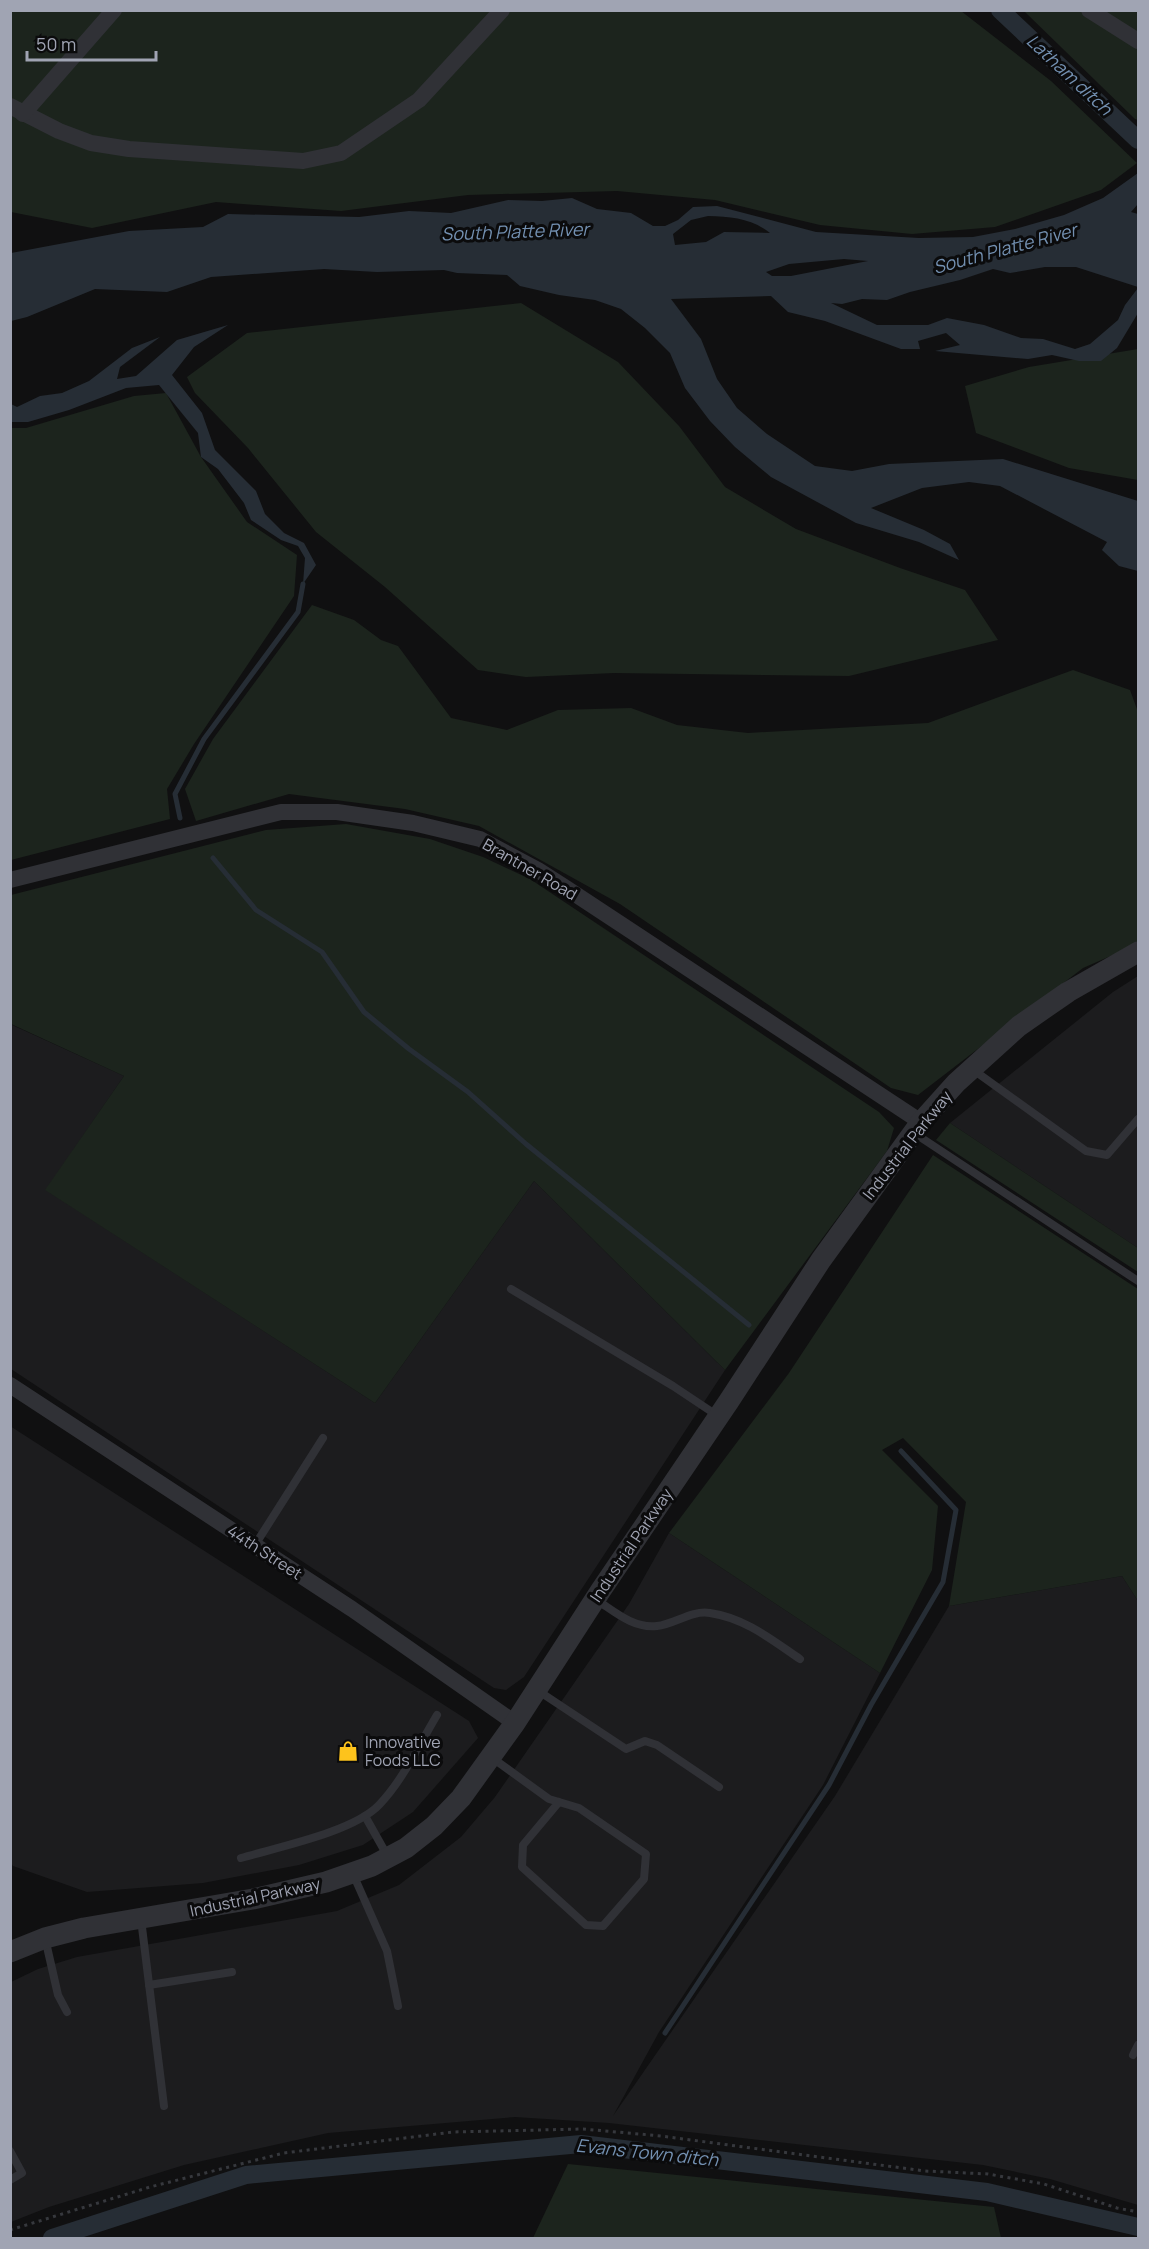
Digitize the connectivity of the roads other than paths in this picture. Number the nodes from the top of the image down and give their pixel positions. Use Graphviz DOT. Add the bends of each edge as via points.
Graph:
graph roads {
  1 [pos="114,10"];
  2 [pos="502,10"];
  3 [pos="1089,10"];
  4 [pos="1138,41"];
  5 [pos="17,110"];
  6 [pos="10,880"];
  7 [pos="1138,952"];
  8 [pos="971,1069"];
  9 [pos="1138,1119"];
  10 [pos="917,1127"];
  11 [pos="1138,1281"];
  12 [pos="511,1289"];
  13 [pos="10,1385"];
  14 [pos="718,1417"];
  15 [pos="323,1438"];
  16 [pos="255,1545"];
  17 [pos="595,1598"];
  18 [pos="800,1659"];
  19 [pos="536,1690"];
  20 [pos="436,1715"];
  21 [pos="515,1723"];
  22 [pos="491,1757"];
  23 [pos="719,1787"];
  24 [pos="559,1802"];
  25 [pos="364,1816"];
  26 [pos="241,1858"];
  27 [pos="388,1858"];
  28 [pos="353,1873"];
  29 [pos="141,1918"];
  30 [pos="45,1938"];
  31 [pos="10,1952"];
  32 [pos="232,1972"];
  33 [pos="149,1985"];
  34 [pos="398,2006"];
  35 [pos="67,2012"];
  36 [pos="1138,2045"];
  37 [pos="1133,2055"];
  38 [pos="164,2106"];
  39 [pos="10,2151"];
  40 [pos="10,2180"];
  1 -- 5 [label="street"];
  2 -- 5 [label="street" via="419,100 341,153 303,161 91,143"];
  3 -- 4 [label="street"];
  6 -- 10 [label="street, Brantner Road" via="281,813 337,812 413,823 480,839 566,888"];
  7 -- 8 [label="street, Industrial Parkway" via="1048,1005"];
  8 -- 9 [label="lane" via="1086,1151 1107,1155"];
  8 -- 10 [label="street, Industrial Parkway"];
  10 -- 11 [label="lane"];
  10 -- 14 [label="street, Industrial Parkway" via="821,1260"];
  12 -- 14 [label="lane"];
  13 -- 16 [label="street, 44th Street"];
  14 -- 17 [label="street, Industrial Parkway"];
  15 -- 16 [label="lane"];
  16 -- 21 [label="street, 44th Street"];
  17 -- 18 [label="lane" via="632,1623 657,1626 709,1612 747,1624"];
  17 -- 19 [label="street, Industrial Parkway"];
  19 -- 21 [label="street, Industrial Parkway"];
  19 -- 23 [label="lane" via="626,1749 645,1741 657,1744"];
  20 -- 25 [label="lane" via="390,1791"];
  21 -- 22 [label="street, Industrial Parkway"];
  22 -- 24 [label="lane" via="549,1800"];
  22 -- 27 [label="street, Industrial Parkway" via="434,1826"];
  24 -- 24 [label="lane" via="579,1808 646,1854 644,1879 603,1926 586,1925 522,1867 523,1845"];
  25 -- 26 [label="lane" via="323,1834"];
  25 -- 27 [label="lane"];
  27 -- 28 [label="street, Industrial Parkway"];
  28 -- 29 [label="street, Industrial Parkway" via="298,1890"];
  28 -- 34 [label="lane" via="387,1951"];
  29 -- 30 [label="street, Industrial Parkway"];
  29 -- 33 [label="lane"];
  30 -- 31 [label="street, Industrial Parkway"];
  30 -- 35 [label="lane" via="58,1995"];
  32 -- 33 [label="lane"];
  33 -- 38 [label="lane"];
  36 -- 37 [label="lane"];
  39 -- 40 [label="lane" via="22,2172"];
}
